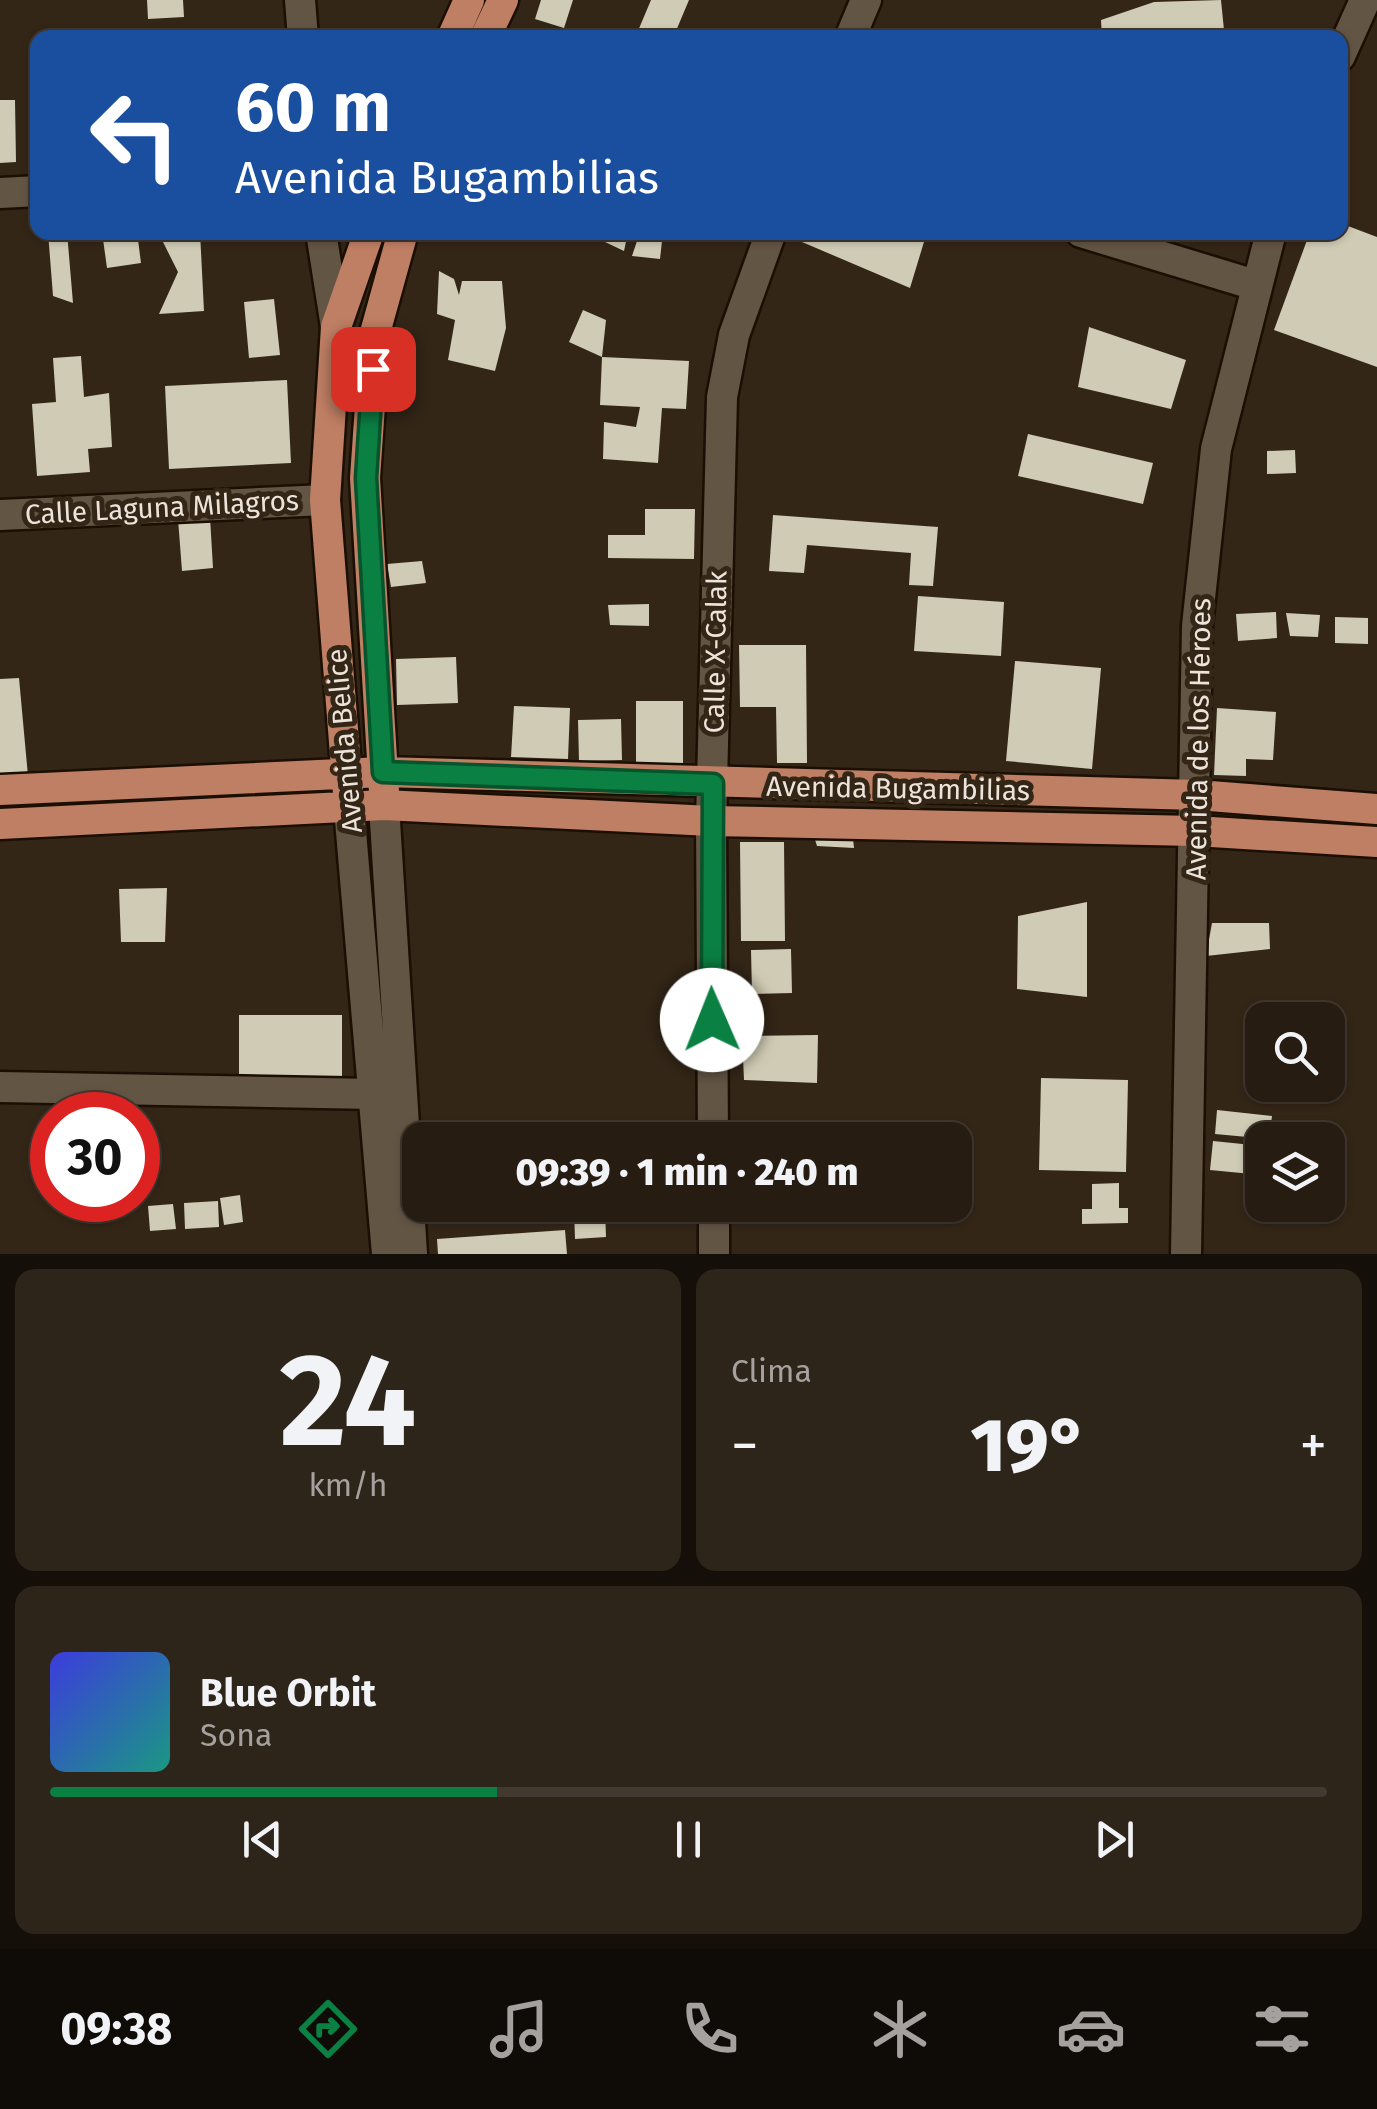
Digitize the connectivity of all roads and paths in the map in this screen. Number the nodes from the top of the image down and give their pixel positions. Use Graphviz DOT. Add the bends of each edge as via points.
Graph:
graph roads {
  1 [pos="300,0"];
  2 [pos="469,0"];
  3 [pos="502,0"];
  4 [pos="866,0"];
  5 [pos="1365,0"];
  6 [pos="302,30"];
  7 [pos="456,30"];
  8 [pos="489,30"];
  9 [pos="853,30"];
  10 [pos="1348,38"];
  11 [pos="30,192"];
  12 [pos="0,194"];
  13 [pos="321,240"];
  14 [pos="365,240"];
  15 [pos="401,240"];
  16 [pos="768,240"];
  17 [pos="1107,240"];
  18 [pos="1269,240"];
  19 [pos="1255,285"];
  20 [pos="336,327"];
  21 [pos="325,500"];
  22 [pos="0,514"];
  23 [pos="383,772"];
  24 [pos="346,775"];
  25 [pos="713,784"];
  26 [pos="0,790"];
  27 [pos="1197,796"];
  28 [pos="384,806"];
  29 [pos="349,808"];
  30 [pos="1377,810"];
  31 [pos="711,821"];
  32 [pos="0,824"];
  33 [pos="1196,831"];
  34 [pos="1377,842"];
  35 [pos="0,1087"];
  36 [pos="374,1094"];
  37 [pos="714,1122"];
  38 [pos="714,1222"];
  39 [pos="387,1254"];
  40 [pos="412,1254"];
  41 [pos="714,1254"];
  42 [pos="1186,1254"];
  1 -- 6 [label="street"];
  2 -- 7 [label="main road"];
  3 -- 8 [label="main road"];
  4 -- 9 [label="street"];
  5 -- 10 [label="street"];
  11 -- 12 [label="street"];
  13 -- 20 [label="street"];
  14 -- 20 [label="main road, Avenida Belice"];
  15 -- 23 [label="main road, Avenida Belice" via="375,333 366,478"];
  16 -- 25 [label="street, Calle X-Calak" via="734,334 722,396"];
  17 -- 19 [label="street"];
  18 -- 19 [label="street, Avenida de los Héroes"];
  19 -- 27 [label="street, Avenida de los Héroes" via="1214,469 1197,626"];
  20 -- 21 [label="main road, Avenida Belice"];
  21 -- 22 [label="street, Calle Laguna Milagros"];
  21 -- 24 [label="main road, Avenida Belice"];
  23 -- 24 [label="main road, Avenida Bugambilias"];
  23 -- 25 [label="main road, Avenida Bugambilias"];
  23 -- 28 [label="main road, Avenida Belice"];
  24 -- 26 [label="main road, Avenida Bugambilias"];
  24 -- 29 [label="main road, Avenida Belice"];
  25 -- 27 [label="main road, Avenida Bugambilias"];
  25 -- 31 [label="street, Calle X-Calak"];
  27 -- 30 [label="main road, Avenida Bugambilias"];
  27 -- 33 [label="street, Avenida de los Héroes"];
  28 -- 29 [label="main road, Avenida Bugambilias"];
  28 -- 31 [label="main road, Avenida Bugambilias"];
  28 -- 40 [label="street, Avenida Belice"];
  29 -- 32 [label="main road, Avenida Bugambilias"];
  29 -- 36 [label="street, Avenida Belice"];
  31 -- 33 [label="main road, Avenida Bugambilias"];
  31 -- 37 [label="street, Calle X-Calak"];
  33 -- 34 [label="main road, Avenida Bugambilias"];
  33 -- 42 [label="street, Avenida de los Héroes"];
  35 -- 36 [label="street"];
  36 -- 39 [label="street, Avenida Belice"];
  38 -- 41 [label="street"];
}
